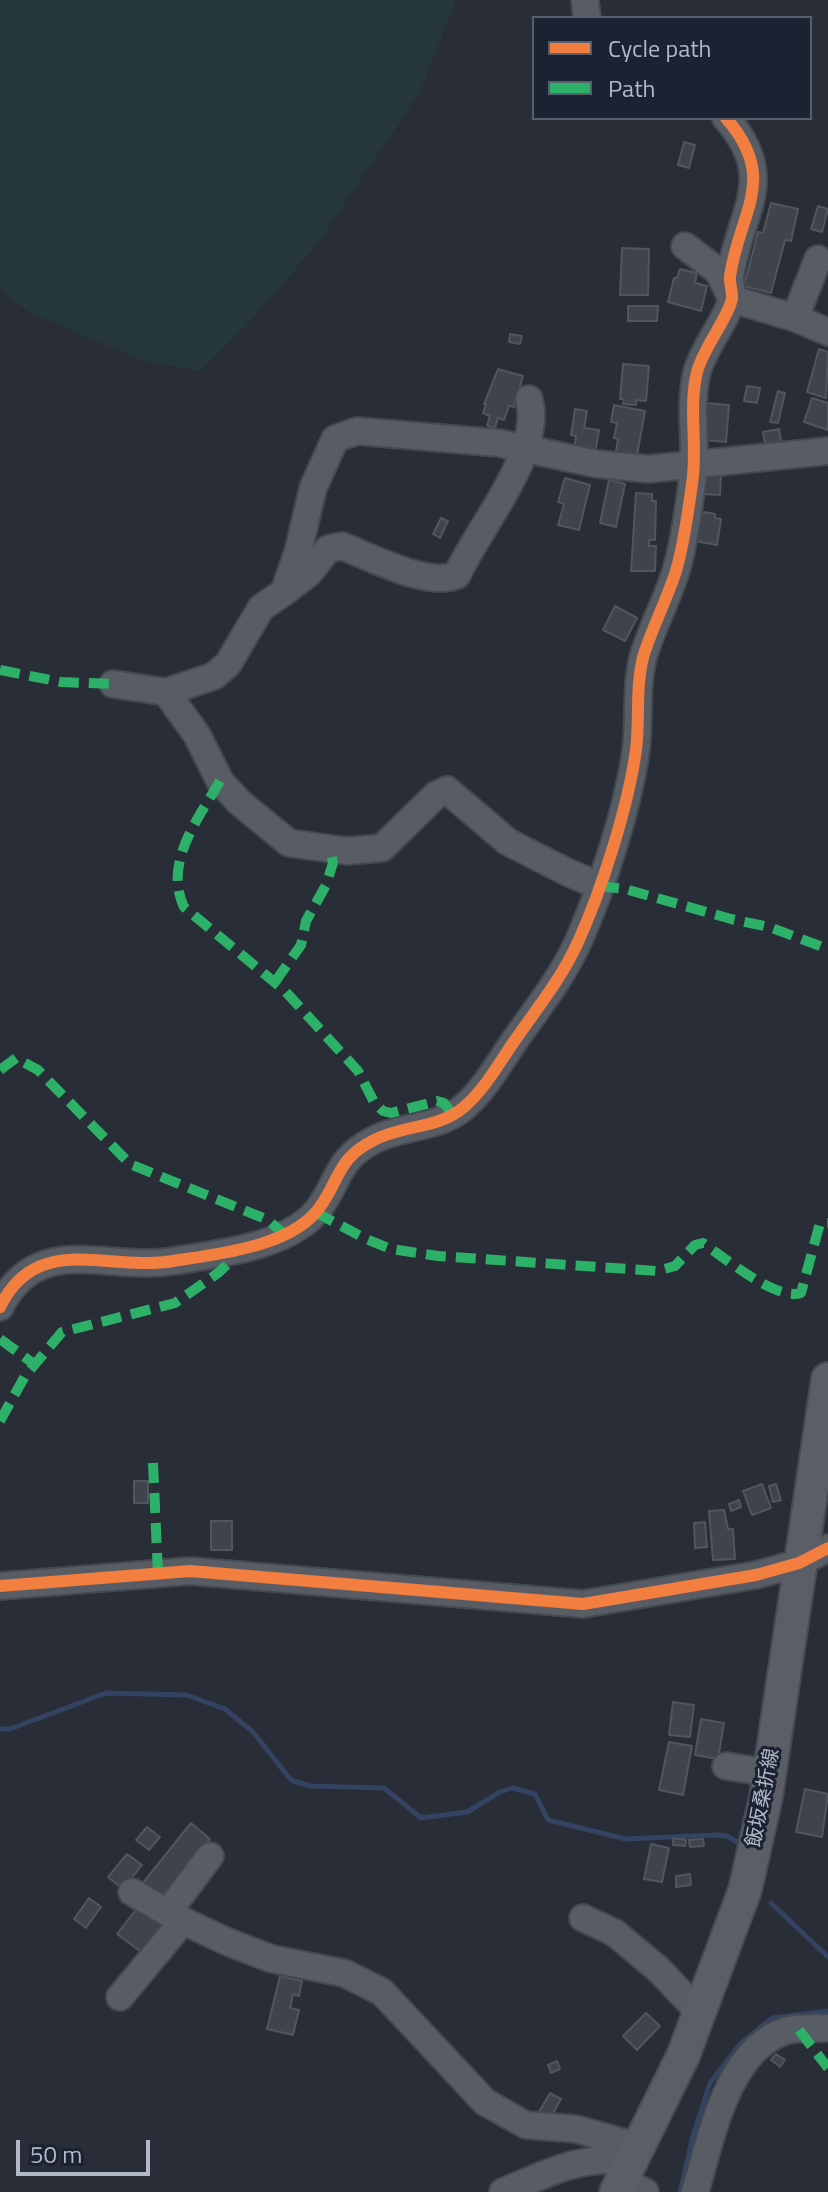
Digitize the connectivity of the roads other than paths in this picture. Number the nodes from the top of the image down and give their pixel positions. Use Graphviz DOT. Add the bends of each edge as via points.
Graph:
graph roads {
  1 [pos="728,120"];
  2 [pos="685,246"];
  3 [pos="818,259"];
  4 [pos="732,299"];
  5 [pos="795,318"];
  6 [pos="828,332"];
  7 [pos="675,393"];
  8 [pos="529,399"];
  9 [pos="527,450"];
  10 [pos="828,451"];
  11 [pos="695,465"];
  12 [pos="284,592"];
  13 [pos="113,684"];
  14 [pos="166,692"];
  15 [pos="599,886"];
  16 [pos="0,1307"];
  17 [pos="828,1379"];
  18 [pos="825,1413"];
  19 [pos="828,1548"];
  20 [pos="799,1563"];
  21 [pos="0,1586"];
  22 [pos="726,1766"];
  23 [pos="770,1773"];
  24 [pos="210,1856"];
  25 [pos="132,1892"];
  26 [pos="175,1917"];
  27 [pos="583,1918"];
  28 [pos="120,1997"];
  29 [pos="700,2013"];
  30 [pos="828,2028"];
  31 [pos="631,2175"];
  32 [pos="503,2192"];
  33 [pos="695,2192"];
  1 -- 4 [label="street" via="741,136 755,182 729,279"];
  2 -- 4 [label="street" via="718,271"];
  3 -- 5 [label="street"];
  4 -- 5 [label="street"];
  4 -- 7 [label="street" via="714,312 687,349"];
  4 -- 11 [label="street" via="697,373"];
  5 -- 6 [label="street"];
  8 -- 9 [label="street"];
  9 -- 11 [label="street" via="623,467"];
  9 -- 12 [label="street" via="457,575 428,578 342,546 328,549"];
  9 -- 12 [label="street" via="357,431 335,439 313,488"];
  10 -- 11 [label="street"];
  11 -- 15 [label="street" via="677,566 643,656 636,749"];
  12 -- 14 [label="street" via="261,608 228,664 214,676"];
  13 -- 14 [label="street"];
  14 -- 15 [label="street" via="197,735 220,781 289,843 347,851 382,848 447,790 508,842"];
  15 -- 16 [label="street" via="577,944 557,978 475,1095 453,1115 376,1138 350,1155 307,1221 260,1244 165,1263 67,1259 46,1264 10,1287"];
  17 -- 18 [label="main road, 飯坂桑折線"];
  18 -- 20 [label="main road, 飯坂桑折線"];
  19 -- 20 [label="street"];
  20 -- 21 [label="street" via="583,1604 190,1571"];
  20 -- 23 [label="main road, 飯坂桑折線"];
  22 -- 23 [label="street"];
  23 -- 29 [label="main road, 飯坂桑折線" via="745,1890"];
  24 -- 26 [label="street"];
  25 -- 26 [label="street"];
  26 -- 28 [label="street"];
  26 -- 31 [label="street" via="272,1959 344,1973 382,1992 485,2102 526,2125 576,2129"];
  27 -- 29 [label="street" via="615,1933"];
  29 -- 31 [label="main road, 飯坂桑折線"];
  30 -- 33 [label="street" via="785,2031 751,2056 725,2094"];
  31 -- 32 [label="street" via="609,2158 564,2166"];
}
